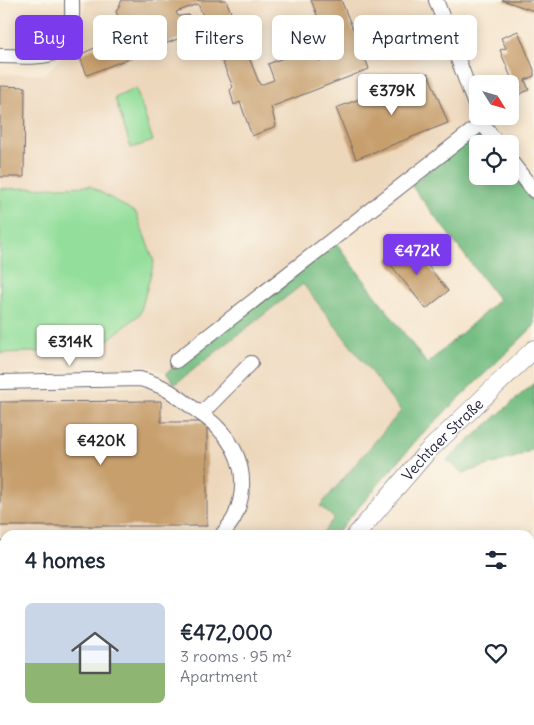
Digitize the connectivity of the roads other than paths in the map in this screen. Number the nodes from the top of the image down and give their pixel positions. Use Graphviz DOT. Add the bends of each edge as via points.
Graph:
graph roads {
  1 [pos="72,0"];
  2 [pos="436,0"];
  3 [pos="0,56"];
  4 [pos="469,90"];
  5 [pos="469,125"];
  6 [pos="519,172"];
  7 [pos="534,191"];
  8 [pos="534,348"];
  9 [pos="176,361"];
  10 [pos="251,363"];
  11 [pos="0,382"];
  12 [pos="201,414"];
  13 [pos="225,530"];
  14 [pos="360,530"];
  1 -- 3 [label="street" via="70,36 64,49 49,55"];
  2 -- 4 [label="street"];
  5 -- 9 [label="street"];
  6 -- 7 [label="street"];
  8 -- 14 [label="main road, Vechtaer Straße" via="426,453"];
  10 -- 12 [label="street"];
  11 -- 12 [label="street" via="140,379 159,385"];
  12 -- 13 [label="street" via="218,428 233,448 242,469 242,490 235,516"];
}
